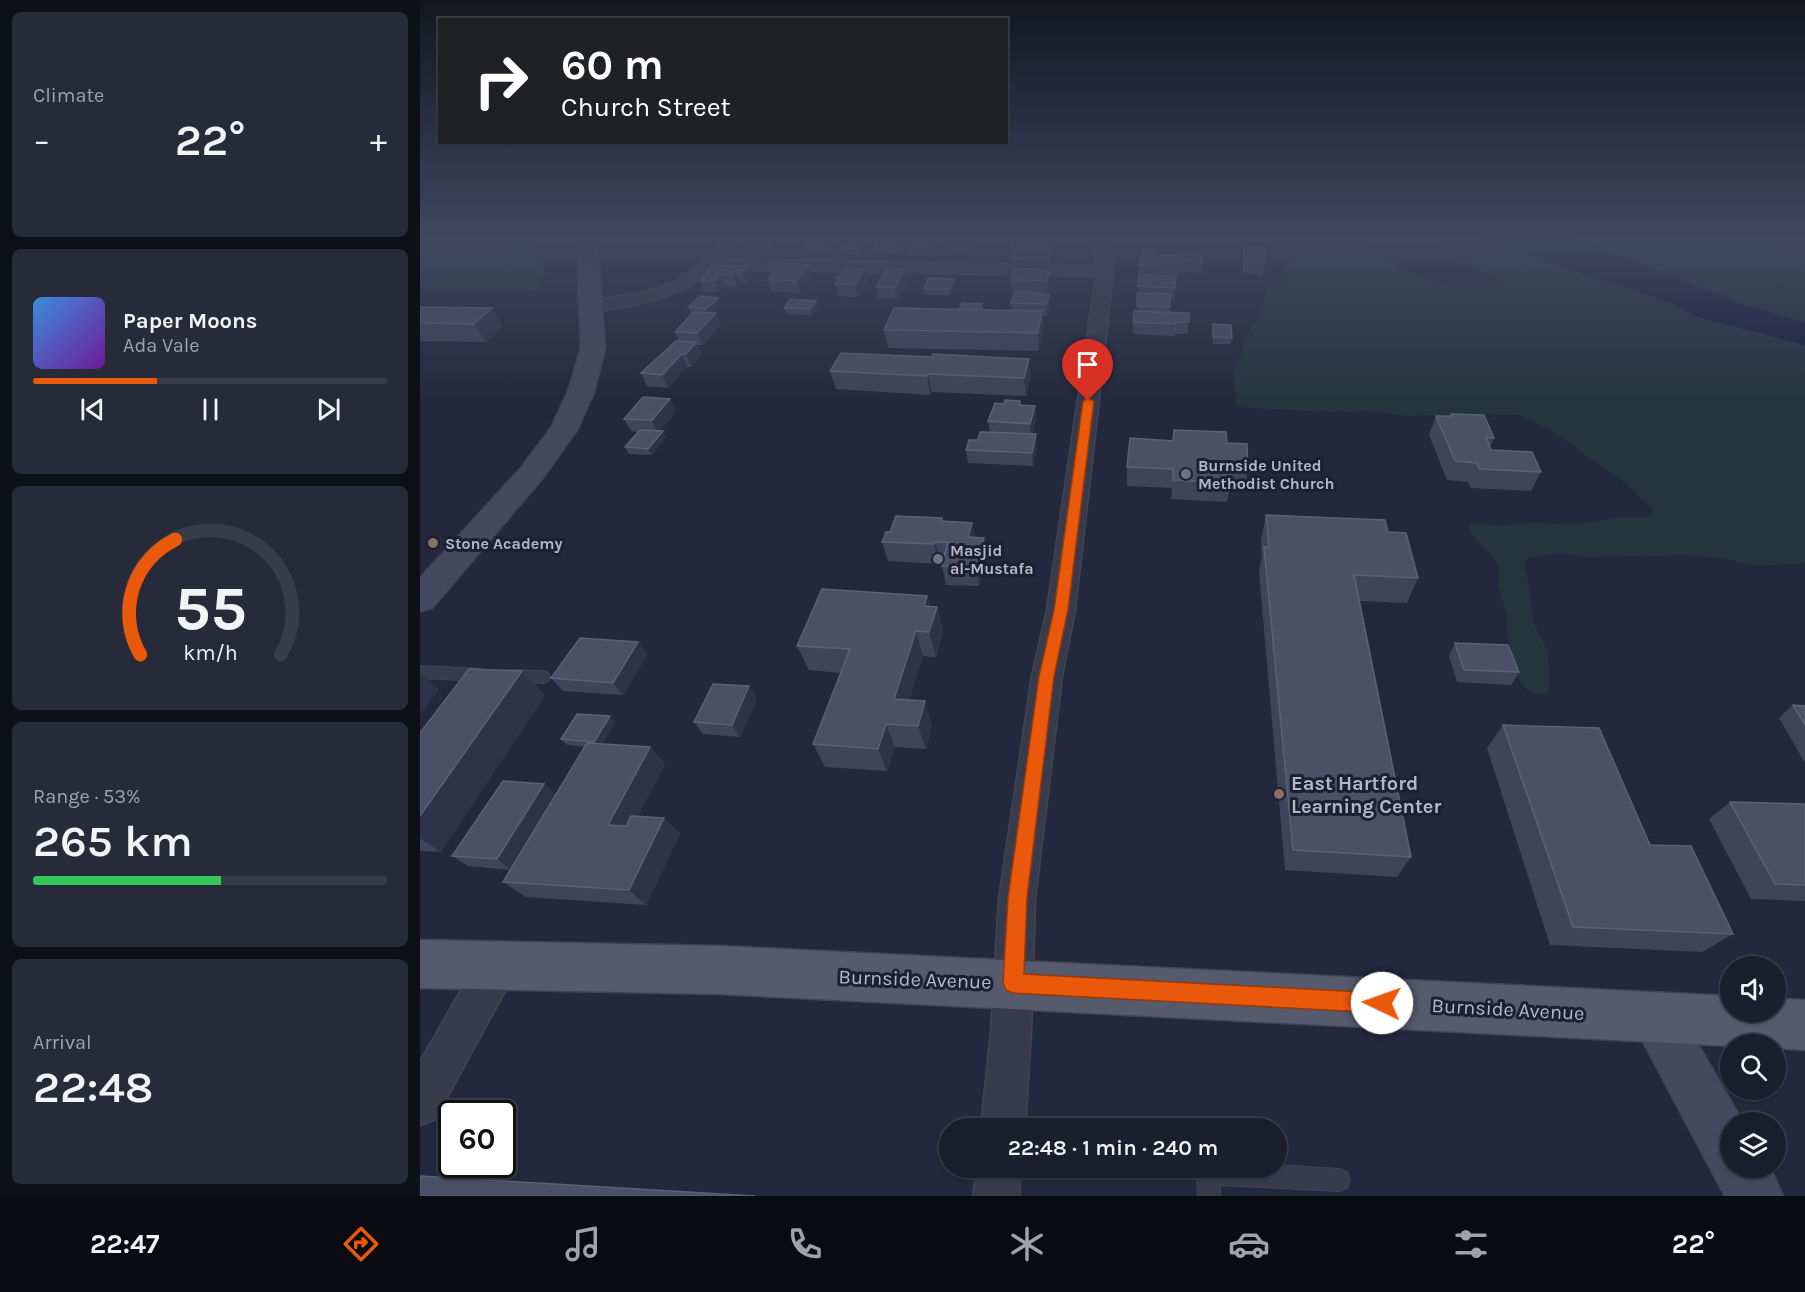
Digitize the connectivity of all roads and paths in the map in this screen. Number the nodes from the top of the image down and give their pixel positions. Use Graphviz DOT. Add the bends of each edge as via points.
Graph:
graph roads {
  1 [pos="591,292"];
  2 [pos="661,292"];
  3 [pos="1102,292"];
  4 [pos="592,307"];
  5 [pos="420,599"];
  6 [pos="420,672"];
  7 [pos="543,677"];
  8 [pos="420,964"];
  9 [pos="497,966"];
  10 [pos="1013,983"];
  11 [pos="1655,1017"];
  12 [pos="1805,1025"];
  13 [pos="420,1104"];
  14 [pos="1004,1118"];
  15 [pos="1720,1133"];
  16 [pos="998,1178"];
  17 [pos="1745,1178"];
  18 [pos="1339,1180"];
  19 [pos="996,1196"];
  20 [pos="1209,1196"];
  21 [pos="1755,1196"];
  1 -- 4 [label="main road"];
  2 -- 4 [label="street"];
  3 -- 10 [label="street" via="1061,610 1047,676 1017,898"];
  4 -- 5 [label="main road" via="592,348 581,392 564,430 531,474"];
  6 -- 7 [label="lane"];
  8 -- 9 [label="main road, Burnside Avenue"];
  9 -- 10 [label="main road, Burnside Avenue" via="719,970"];
  9 -- 13 [label="street"];
  10 -- 11 [label="main road, Burnside Avenue"];
  10 -- 14 [label="street"];
  11 -- 12 [label="main road, Burnside Avenue"];
  11 -- 15 [label="main road"];
  16 -- 19 [label="street"];
  17 -- 21 [label="main road"];
  18 -- 20 [label="lane" via="1208,1173"];
}
